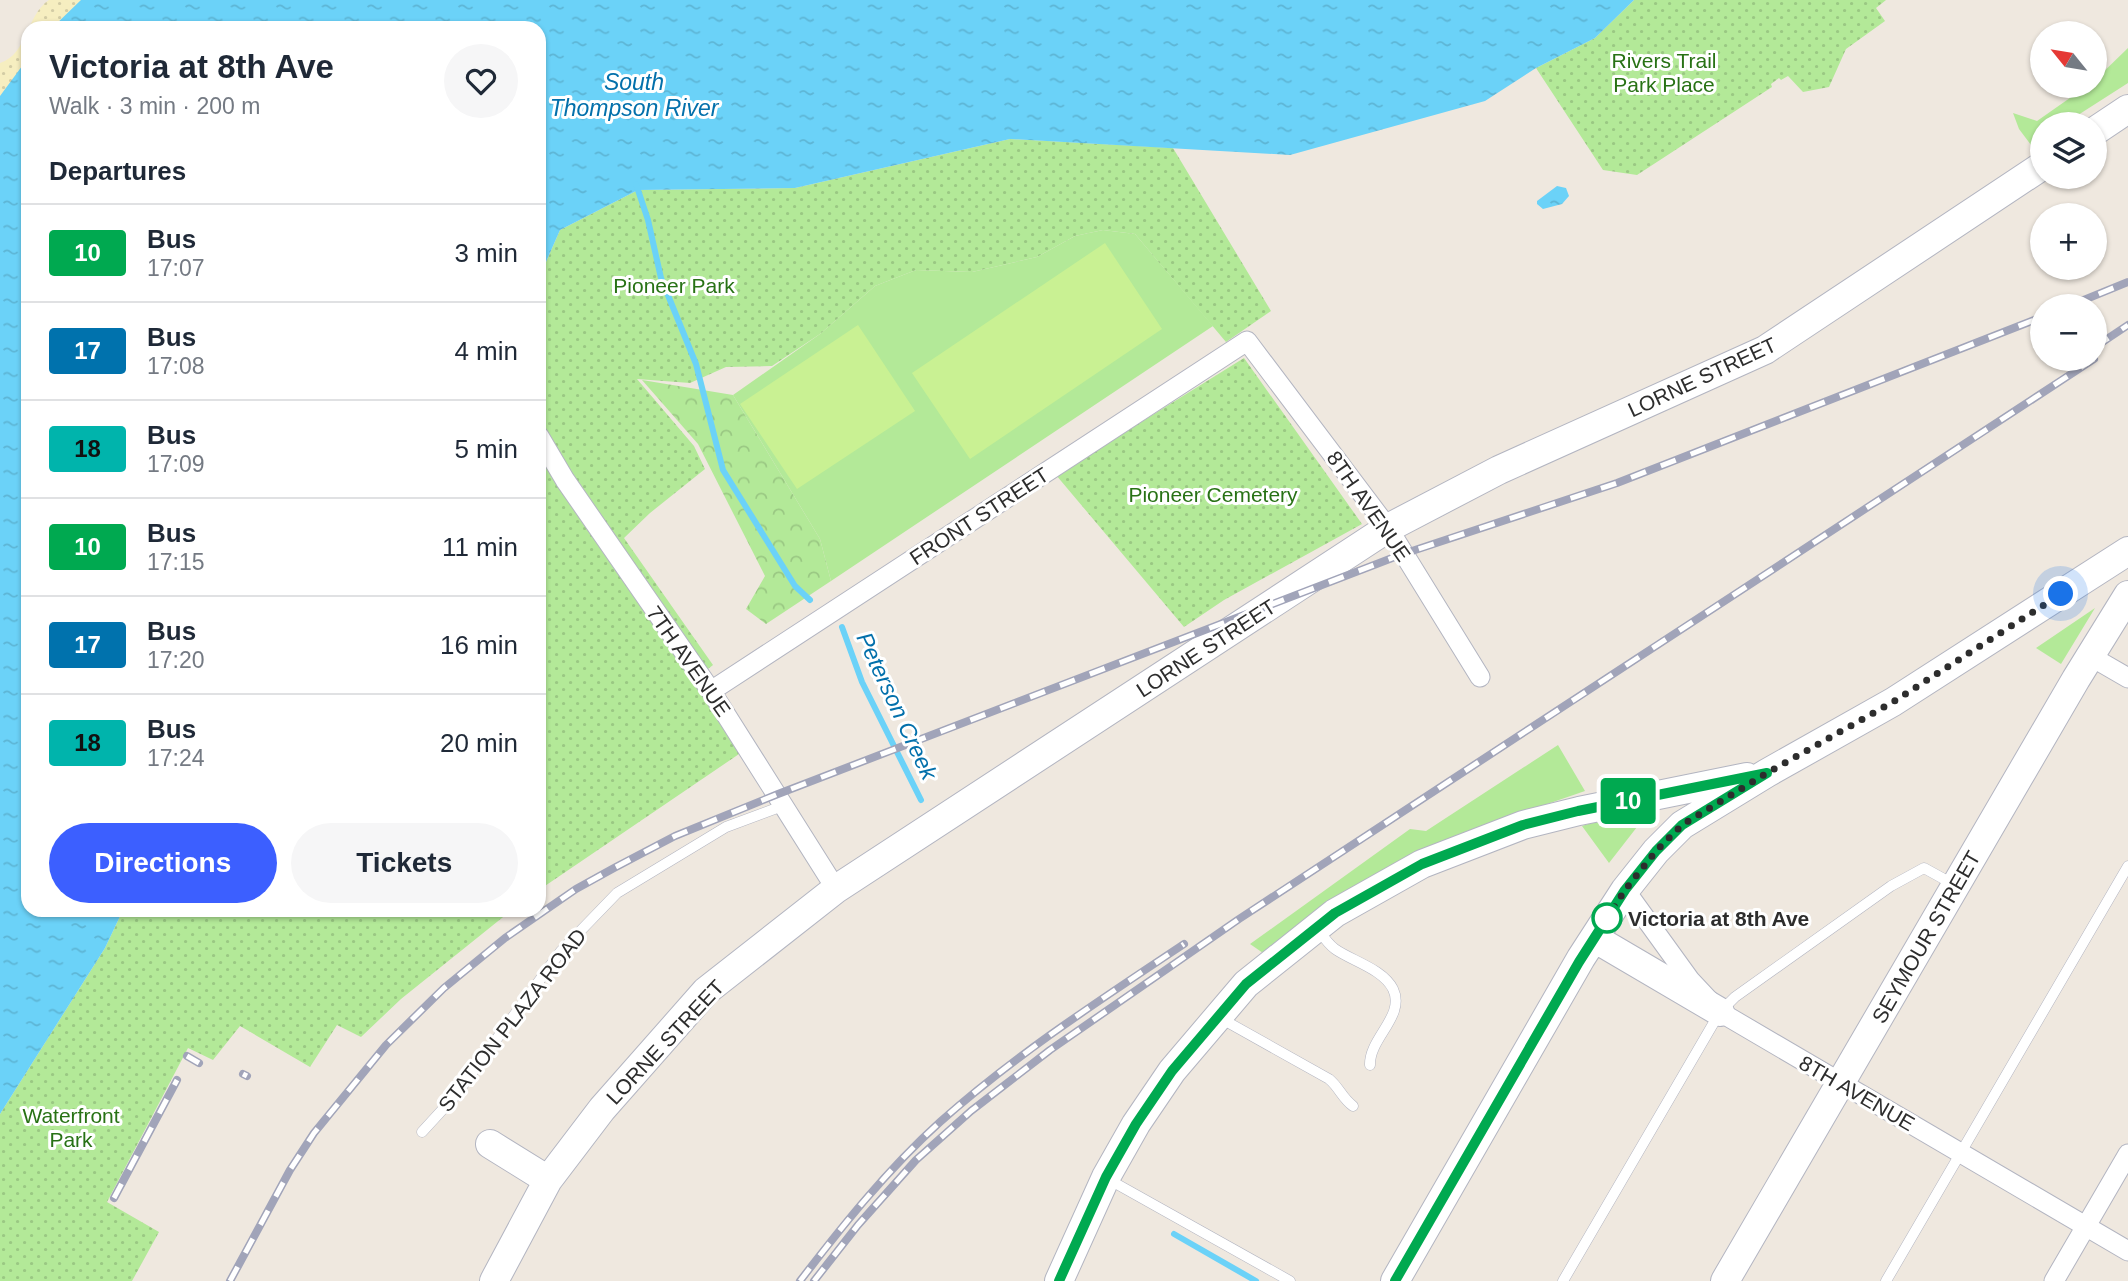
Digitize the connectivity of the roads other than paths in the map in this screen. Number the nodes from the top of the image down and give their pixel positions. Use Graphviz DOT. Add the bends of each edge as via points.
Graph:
graph roads {
  1 [pos="2128,109"];
  2 [pos="2107,123"];
  3 [pos="2030,174"];
  4 [pos="1248,341"];
  5 [pos="546,448"];
  6 [pos="1388,528"];
  7 [pos="2128,551"];
  8 [pos="2128,595"];
  9 [pos="2090,656"];
  10 [pos="1480,677"];
  11 [pos="2128,678"];
  12 [pos="711,691"];
  13 [pos="1767,773"];
  14 [pos="785,805"];
  15 [pos="2128,866"];
  16 [pos="1956,886"];
  17 [pos="836,889"];
  18 [pos="1625,890"];
  19 [pos="1317,928"];
  20 [pos="1594,937"];
  21 [pos="1720,1012"];
  22 [pos="1217,1016"];
  23 [pos="1370,1065"];
  24 [pos="1840,1084"];
  25 [pos="1353,1106"];
  26 [pos="422,1132"];
  27 [pos="490,1144"];
  28 [pos="1961,1153"];
  29 [pos="2128,1154"];
  30 [pos="1106,1177"];
  31 [pos="548,1180"];
  32 [pos="2086,1226"];
  33 [pos="2128,1251"];
  34 [pos="494,1281"];
  35 [pos="1059,1281"];
  36 [pos="1290,1281"];
  37 [pos="1395,1281"];
  38 [pos="1563,1281"];
  39 [pos="1726,1281"];
  40 [pos="1886,1281"];
  41 [pos="2054,1281"];
  1 -- 2 [label="street"];
  3 -- 6 [label="street, LORNE STREET" via="1765,350 1499,470"];
  4 -- 6 [label="street, 8TH AVENUE"];
  4 -- 12 [label="street, FRONT STREET"];
  5 -- 12 [label="street, 7TH AVENUE"];
  6 -- 10 [label="street, 8TH AVENUE"];
  6 -- 17 [label="street, LORNE STREET"];
  7 -- 13 [label="street" via="1893,702"];
  8 -- 9 [label="street, SEYMOUR STREET"];
  9 -- 11 [label="street"];
  9 -- 16 [label="street, SEYMOUR STREET"];
  12 -- 14 [label="street, 7TH AVENUE"];
  13 -- 18 [label="street" via="1682,825"];
  13 -- 19 [label="street" via="1523,825 1422,864"];
  14 -- 17 [label="street, 7TH AVENUE"];
  14 -- 26 [label="lane, STATION PLAZA ROAD" via="726,827 617,893 561,951 455,1096"];
  15 -- 28 [label="lane"];
  16 -- 21 [label="lane" via="1924,868 1891,886"];
  16 -- 24 [label="street, SEYMOUR STREET"];
  17 -- 31 [label="street, LORNE STREET" via="706,991 602,1109"];
  18 -- 20 [label="street"];
  18 -- 21 [label="street, 8TH AVENUE" via="1684,974"];
  19 -- 22 [label="street" via="1246,984"];
  19 -- 23 [label="lane" via="1332,948 1384,977 1395,991 1396,1009 1371,1053"];
  20 -- 21 [label="street"];
  20 -- 37 [label="street"];
  21 -- 24 [label="street, 8TH AVENUE"];
  21 -- 38 [label="lane"];
  22 -- 25 [label="lane" via="1329,1079"];
  22 -- 30 [label="street" via="1165,1081"];
  24 -- 28 [label="street, 8TH AVENUE"];
  24 -- 39 [label="street, SEYMOUR STREET"];
  27 -- 31 [label="street"];
  28 -- 32 [label="street, 8TH AVENUE"];
  28 -- 40 [label="lane"];
  29 -- 32 [label="street"];
  30 -- 35 [label="street"];
  30 -- 36 [label="lane"];
  31 -- 34 [label="street, LORNE STREET"];
  32 -- 33 [label="street, 8TH AVENUE"];
  32 -- 41 [label="street"];
}
